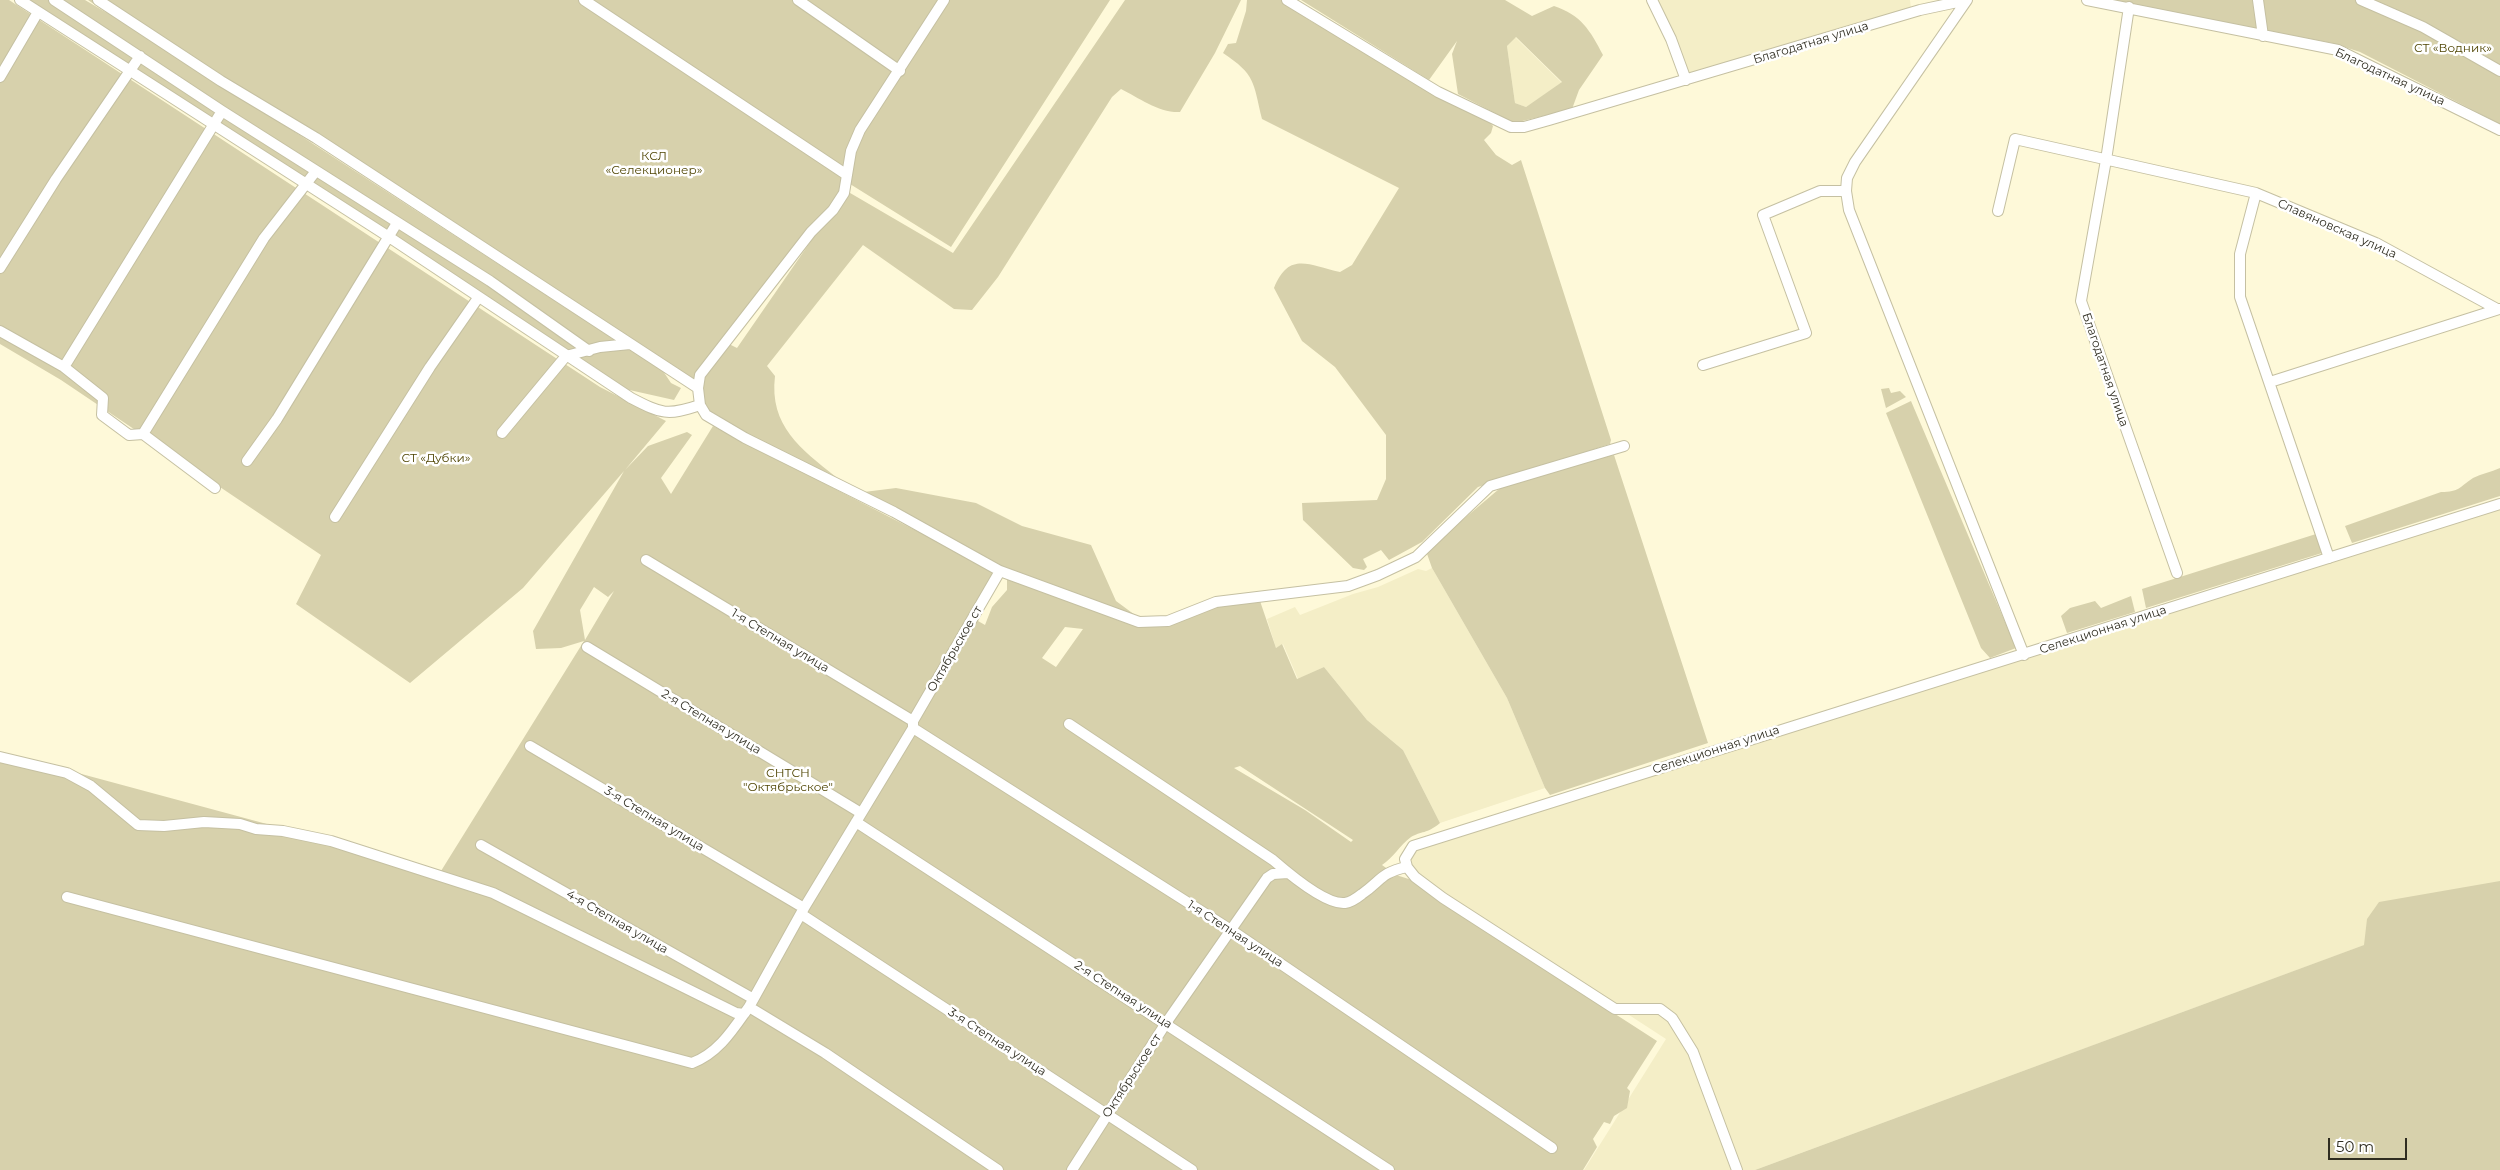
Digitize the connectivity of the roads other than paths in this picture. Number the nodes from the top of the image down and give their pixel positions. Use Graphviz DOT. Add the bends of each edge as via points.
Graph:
graph roads {
  1 [pos="20,0"];
  2 [pos="54,0"];
  3 [pos="98,0"];
  4 [pos="584,0"];
  5 [pos="798,0"];
  6 [pos="944,0"];
  7 [pos="1287,0"];
  8 [pos="1652,0"];
  9 [pos="1967,0"];
  10 [pos="2087,0"];
  11 [pos="2258,0"];
  12 [pos="2361,0"];
  13 [pos="1935,7"];
  14 [pos="2129,7"];
  15 [pos="38,12"];
  16 [pos="1950,24"];
  17 [pos="2263,36"];
  18 [pos="140,56"];
  19 [pos="900,71"];
  20 [pos="2500,71"];
  21 [pos="130,72"];
  22 [pos="0,78"];
  23 [pos="1686,80"];
  24 [pos="222,111"];
  25 [pos="214,124"];
  26 [pos="2500,130"];
  27 [pos="2106,160"];
  28 [pos="316,171"];
  29 [pos="847,175"];
  30 [pos="306,184"];
  31 [pos="1846,191"];
  32 [pos="2256,193"];
  33 [pos="1998,211"];
  34 [pos="398,223"];
  35 [pos="389,237"];
  36 [pos="0,268"];
  37 [pos="478,298"];
  38 [pos="2498,309"];
  39 [pos="0,331"];
  40 [pos="630,344"];
  41 [pos="589,351"];
  42 [pos="566,356"];
  43 [pos="1703,365"];
  44 [pos="64,367"];
  45 [pos="2270,382"];
  46 [pos="698,388"];
  47 [pos="700,405"];
  48 [pos="502,433"];
  49 [pos="143,434"];
  50 [pos="1624,446"];
  51 [pos="246,461"];
  52 [pos="215,488"];
  53 [pos="2500,504"];
  54 [pos="335,518"];
  55 [pos="2329,558"];
  56 [pos="646,560"];
  57 [pos="1000,571"];
  58 [pos="2177,573"];
  59 [pos="587,647"];
  60 [pos="2024,655"];
  61 [pos="1069,724"];
  62 [pos="913,725"];
  63 [pos="530,746"];
  64 [pos="0,757"];
  65 [pos="858,818"];
  66 [pos="481,845"];
  67 [pos="1407,867"];
  68 [pos="1288,873"];
  69 [pos="67,897"];
  70 [pos="803,911"];
  71 [pos="1231,930"];
  72 [pos="749,1006"];
  73 [pos="1166,1023"];
  74 [pos="1107,1114"];
  75 [pos="1552,1148"];
  76 [pos="998,1170"];
  77 [pos="1072,1170"];
  78 [pos="1192,1170"];
  79 [pos="1389,1170"];
  80 [pos="1737,1170"];
  1 -- 15 [label="street"];
  2 -- 18 [label="street"];
  3 -- 40 [label="street"];
  4 -- 29 [label="street"];
  5 -- 19 [label="street"];
  6 -- 19 [label="street"];
  7 -- 23 [label="street, Благодатная улица" via="1438,92 1511,127 1524,127"];
  8 -- 23 [label="street"];
  9 -- 13 [label="street, Благодатная улица"];
  9 -- 16 [label="street"];
  10 -- 14 [label="street, Благодатная улица"];
  11 -- 17 [label="street"];
  12 -- 20 [label="street" via="2423,27"];
  13 -- 16 [label="street" via="1948,15"];
  13 -- 23 [label="street, Благодатная улица"];
  14 -- 17 [label="street, Благодатная улица"];
  14 -- 27 [label="street, Благодатная улица"];
  15 -- 21 [label="street"];
  15 -- 22 [label="street"];
  16 -- 31 [label="street" via="1855,162 1847,178"];
  17 -- 26 [label="street, Благодатная улица" via="2338,50"];
  18 -- 21 [label="street"];
  18 -- 24 [label="street"];
  19 -- 29 [label="street" via="860,130 851,151"];
  21 -- 25 [label="street"];
  21 -- 36 [label="street" via="56,179"];
  24 -- 25 [label="street"];
  24 -- 28 [label="street"];
  25 -- 30 [label="street"];
  25 -- 44 [label="street"];
  27 -- 32 [label="street, Славяновская улица"];
  27 -- 33 [label="street" via="2015,139"];
  27 -- 58 [label="street, Благодатная улица" via="2081,301"];
  28 -- 30 [label="street"];
  28 -- 34 [label="street"];
  29 -- 46 [label="street" via="844,193 833,210 811,232 700,375"];
  30 -- 35 [label="street"];
  30 -- 49 [label="street" via="264,238"];
  31 -- 43 [label="street" via="1820,191 1763,215 1806,333"];
  31 -- 60 [label="street" via="1849,210 1876,282"];
  32 -- 38 [label="street, Славяновская улица" via="2376,243"];
  32 -- 45 [label="street" via="2240,254 2240,297"];
  34 -- 35 [label="street"];
  34 -- 41 [label="street" via="490,281"];
  35 -- 37 [label="street"];
  35 -- 51 [label="street" via="277,419"];
  37 -- 42 [label="street"];
  37 -- 54 [label="street" via="430,367"];
  38 -- 45 [label="street, Славяновская улица"];
  39 -- 44 [label="street"];
  40 -- 41 [label="street"];
  40 -- 46 [label="street"];
  41 -- 42 [label="street"];
  42 -- 47 [label="street" via="651,408 674,414"];
  42 -- 48 [label="street"];
  44 -- 49 [label="street" via="103,398 102,415 129,435"];
  45 -- 55 [label="street"];
  46 -- 47 [label="street"];
  47 -- 57 [label="street" via="706,415 745,438 894,512"];
  49 -- 52 [label="street"];
  50 -- 57 [label="street" via="1490,486 1416,557 1378,576 1348,586 1216,602 1168,621 1139,622"];
  53 -- 55 [label="street, Селекционная улица"];
  55 -- 60 [label="street, Селекционная улица"];
  56 -- 62 [label="street, 1-я Степная улица"];
  57 -- 62 [label="street, Октябрьское ст"];
  59 -- 65 [label="street, 2-я Степная улица"];
  60 -- 67 [label="street, Селекционная улица" via="1418,843 1406,854"];
  61 -- 68 [label="street"];
  62 -- 65 [label="street, Октябрьское ст"];
  62 -- 71 [label="street, 1-я Степная улица"];
  63 -- 70 [label="street, 3-я Степная улица"];
  64 -- 72 [label="street" via="67,773 90,786 138,825 204,822 283,831 331,841 492,893 736,1013"];
  65 -- 70 [label="street, Октябрьское ст"];
  65 -- 73 [label="street, 2-я Степная улица"];
  66 -- 72 [label="street, 4-я Степная улица"];
  67 -- 68 [label="street" via="1381,876 1364,893 1344,903 1336,902"];
  67 -- 80 [label="street" via="1443,898 1615,1009 1660,1009 1672,1018 1694,1052"];
  68 -- 71 [label="street, Октябрьское ст" via="1273,874 1267,878"];
  69 -- 72 [label="street, Октябрьское ст" via="692,1064 727,1040"];
  70 -- 72 [label="street, Октябрьское ст"];
  70 -- 74 [label="street, 3-я Степная улица"];
  71 -- 73 [label="street, Октябрьское ст"];
  71 -- 75 [label="street, 1-я Степная улица"];
  72 -- 76 [label="street, 4-я Степная улица" via="825,1053"];
  73 -- 74 [label="street, Октябрьское ст"];
  73 -- 79 [label="street, 2-я Степная улица"];
  74 -- 77 [label="street, Октябрьское ст"];
  74 -- 78 [label="street, 3-я Степная улица"];
}
